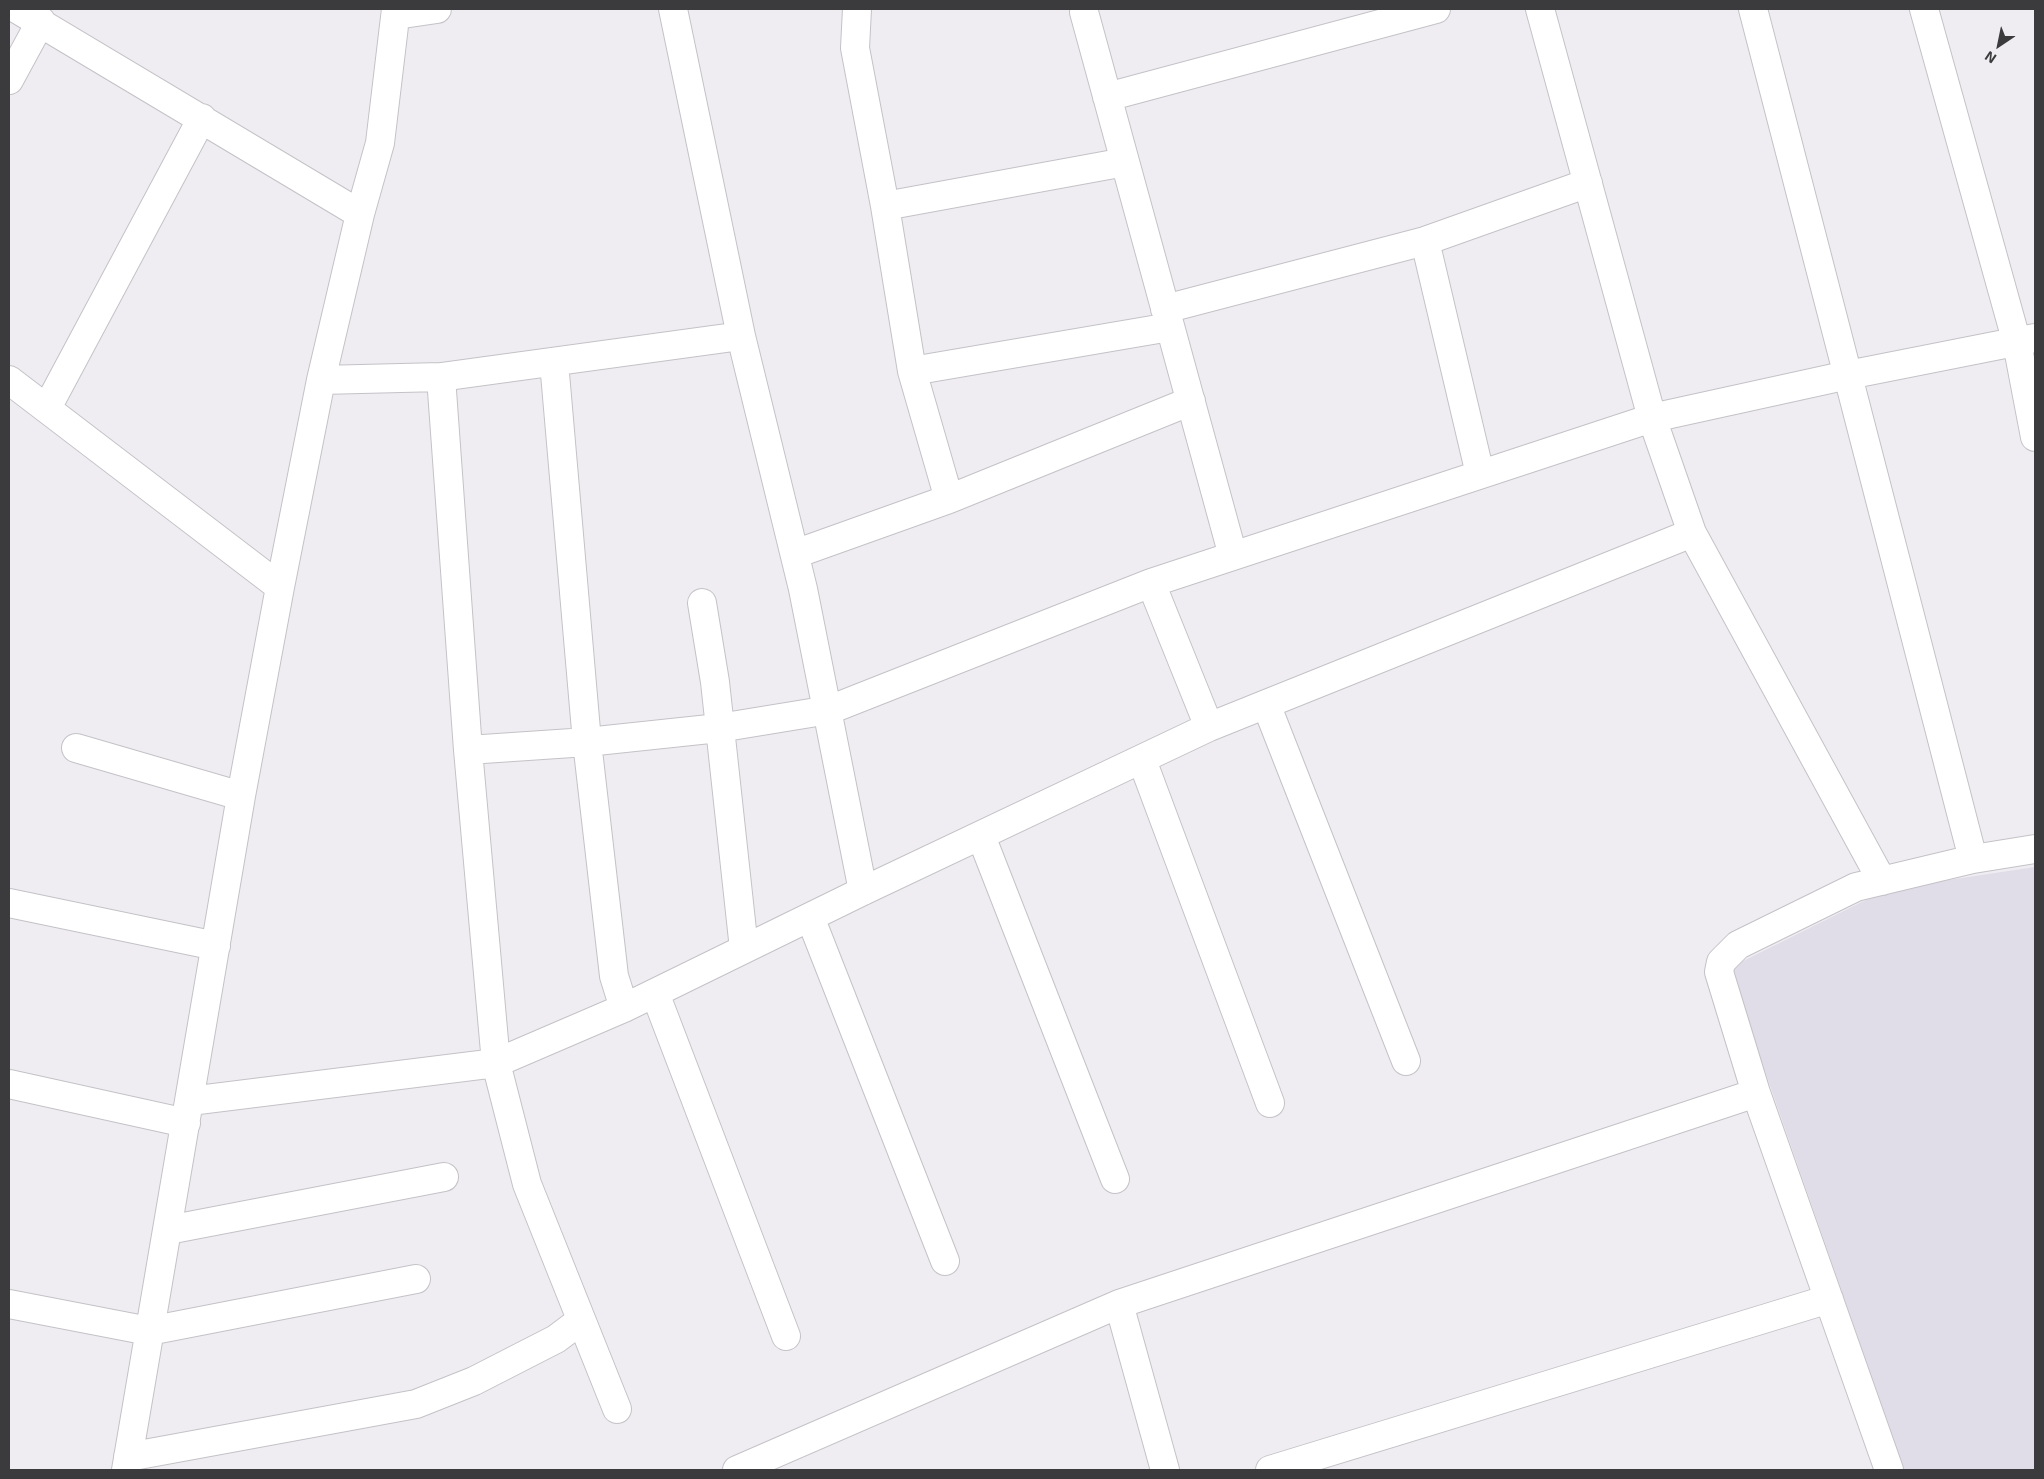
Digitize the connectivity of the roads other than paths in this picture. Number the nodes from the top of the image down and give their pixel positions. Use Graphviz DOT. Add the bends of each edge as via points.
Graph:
graph roads {
  1 [pos="437,9"];
  2 [pos="673,9"];
  3 [pos="857,9"];
  4 [pos="1436,9"];
  5 [pos="1540,9"];
  6 [pos="1753,9"];
  7 [pos="1924,9"];
  8 [pos="396,12"];
  9 [pos="1084,12"];
  10 [pos="1397,14"];
  11 [pos="29,15"];
  12 [pos="9,80"];
  13 [pos="1107,97"];
  14 [pos="202,118"];
  15 [pos="1125,162"];
  16 [pos="1588,183"];
  17 [pos="885,206"];
  18 [pos="360,214"];
  19 [pos="1425,241"];
  20 [pos="1168,318"];
  21 [pos="741,336"];
  22 [pos="2026,340"];
  23 [pos="554,362"];
  24 [pos="912,371"];
  25 [pos="1848,375"];
  26 [pos="441,378"];
  27 [pos="9,380"];
  28 [pos="321,380"];
  29 [pos="1191,401"];
  30 [pos="47,408"];
  31 [pos="1652,418"];
  32 [pos="2035,438"];
  33 [pos="1480,474"];
  34 [pos="949,500"];
  35 [pos="1692,533"];
  36 [pos="795,554"];
  37 [pos="1233,556"];
  38 [pos="1151,582"];
  39 [pos="280,587"];
  40 [pos="702,603"];
  41 [pos="1266,704"];
  42 [pos="829,710"];
  43 [pos="1208,727"];
  44 [pos="718,728"];
  45 [pos="587,742"];
  46 [pos="76,748"];
  47 [pos="468,750"];
  48 [pos="1142,760"];
  49 [pos="241,796"];
  50 [pos="981,836"];
  51 [pos="2035,849"];
  52 [pos="1973,859"];
  53 [pos="1882,881"];
  54 [pos="863,891"];
  55 [pos="9,903"];
  56 [pos="810,917"];
  57 [pos="216,946"];
  58 [pos="744,949"];
  59 [pos="655,993"];
  60 [pos="624,1008"];
  61 [pos="1406,1061"];
  62 [pos="496,1064"];
  63 [pos="9,1084"];
  64 [pos="1756,1093"];
  65 [pos="1270,1103"];
  66 [pos="188,1112"];
  67 [pos="444,1177"];
  68 [pos="1114,1179"];
  69 [pos="168,1230"];
  70 [pos="944,1261"];
  71 [pos="416,1279"];
  72 [pos="1829,1299"];
  73 [pos="9,1304"];
  74 [pos="1119,1304"];
  75 [pos="580,1321"];
  76 [pos="148,1332"];
  77 [pos="786,1336"];
  78 [pos="617,1409"];
  79 [pos="127,1464"];
  80 [pos="737,1470"];
  81 [pos="1165,1470"];
  82 [pos="1270,1470"];
  83 [pos="1889,1470"];
  1 -- 8 [label="street"];
  2 -- 21 [label="street"];
  3 -- 17 [label="street" via="855,48"];
  4 -- 10 [label="street"];
  5 -- 16 [label="street"];
  6 -- 25 [label="street"];
  7 -- 22 [label="street"];
  8 -- 18 [label="street" via="380,143"];
  9 -- 13 [label="street"];
  10 -- 13 [label="street"];
  11 -- 12 [label="street"];
  11 -- 14 [label="street"];
  13 -- 15 [label="street"];
  14 -- 18 [label="street"];
  14 -- 30 [label="street"];
  15 -- 17 [label="street"];
  15 -- 20 [label="street"];
  16 -- 19 [label="street"];
  16 -- 31 [label="street"];
  17 -- 24 [label="street"];
  18 -- 28 [label="street"];
  19 -- 20 [label="street"];
  19 -- 33 [label="street"];
  20 -- 24 [label="street"];
  20 -- 29 [label="street"];
  21 -- 23 [label="street"];
  21 -- 36 [label="street"];
  22 -- 25 [label="street"];
  22 -- 32 [label="street"];
  23 -- 26 [label="street"];
  23 -- 45 [label="street"];
  24 -- 34 [label="street"];
  25 -- 31 [label="street"];
  25 -- 52 [label="street"];
  26 -- 28 [label="street"];
  26 -- 47 [label="street"];
  27 -- 30 [label="street"];
  28 -- 39 [label="street"];
  29 -- 34 [label="street"];
  29 -- 37 [label="street"];
  30 -- 39 [label="street"];
  31 -- 33 [label="street"];
  31 -- 35 [label="street"];
  33 -- 37 [label="street"];
  34 -- 36 [label="street"];
  35 -- 41 [label="street"];
  35 -- 53 [label="street"];
  36 -- 42 [label="street"];
  37 -- 38 [label="street"];
  38 -- 42 [label="street"];
  38 -- 43 [label="street"];
  39 -- 49 [label="street"];
  40 -- 44 [label="street" via="715,682"];
  41 -- 43 [label="street"];
  41 -- 61 [label="street"];
  42 -- 44 [label="street"];
  42 -- 54 [label="street"];
  43 -- 48 [label="street"];
  44 -- 45 [label="street"];
  44 -- 58 [label="street"];
  45 -- 47 [label="street"];
  45 -- 60 [label="street" via="614,976"];
  46 -- 49 [label="street"];
  47 -- 62 [label="street"];
  48 -- 50 [label="street"];
  48 -- 65 [label="street"];
  49 -- 57 [label="street"];
  50 -- 54 [label="street"];
  50 -- 68 [label="street"];
  51 -- 52 [label="street"];
  52 -- 53 [label="street"];
  53 -- 64 [label="street" via="1856,887 1738,945 1721,962 1719,972"];
  54 -- 56 [label="street"];
  55 -- 57 [label="street"];
  56 -- 58 [label="street"];
  56 -- 70 [label="street"];
  57 -- 66 [label="street"];
  58 -- 59 [label="street"];
  59 -- 60 [label="street"];
  59 -- 77 [label="street"];
  60 -- 62 [label="street"];
  62 -- 66 [label="street"];
  62 -- 75 [label="street" via="527,1184"];
  63 -- 66 [label="street"];
  64 -- 72 [label="street"];
  64 -- 74 [label="street"];
  66 -- 69 [label="street"];
  67 -- 69 [label="street"];
  69 -- 76 [label="street"];
  71 -- 76 [label="street"];
  72 -- 82 [label="street"];
  72 -- 83 [label="street"];
  73 -- 76 [label="street"];
  74 -- 80 [label="street"];
  74 -- 81 [label="street"];
  75 -- 78 [label="street"];
  75 -- 79 [label="street" via="556,1338 474,1381 416,1404"];
  76 -- 79 [label="street"];
}
